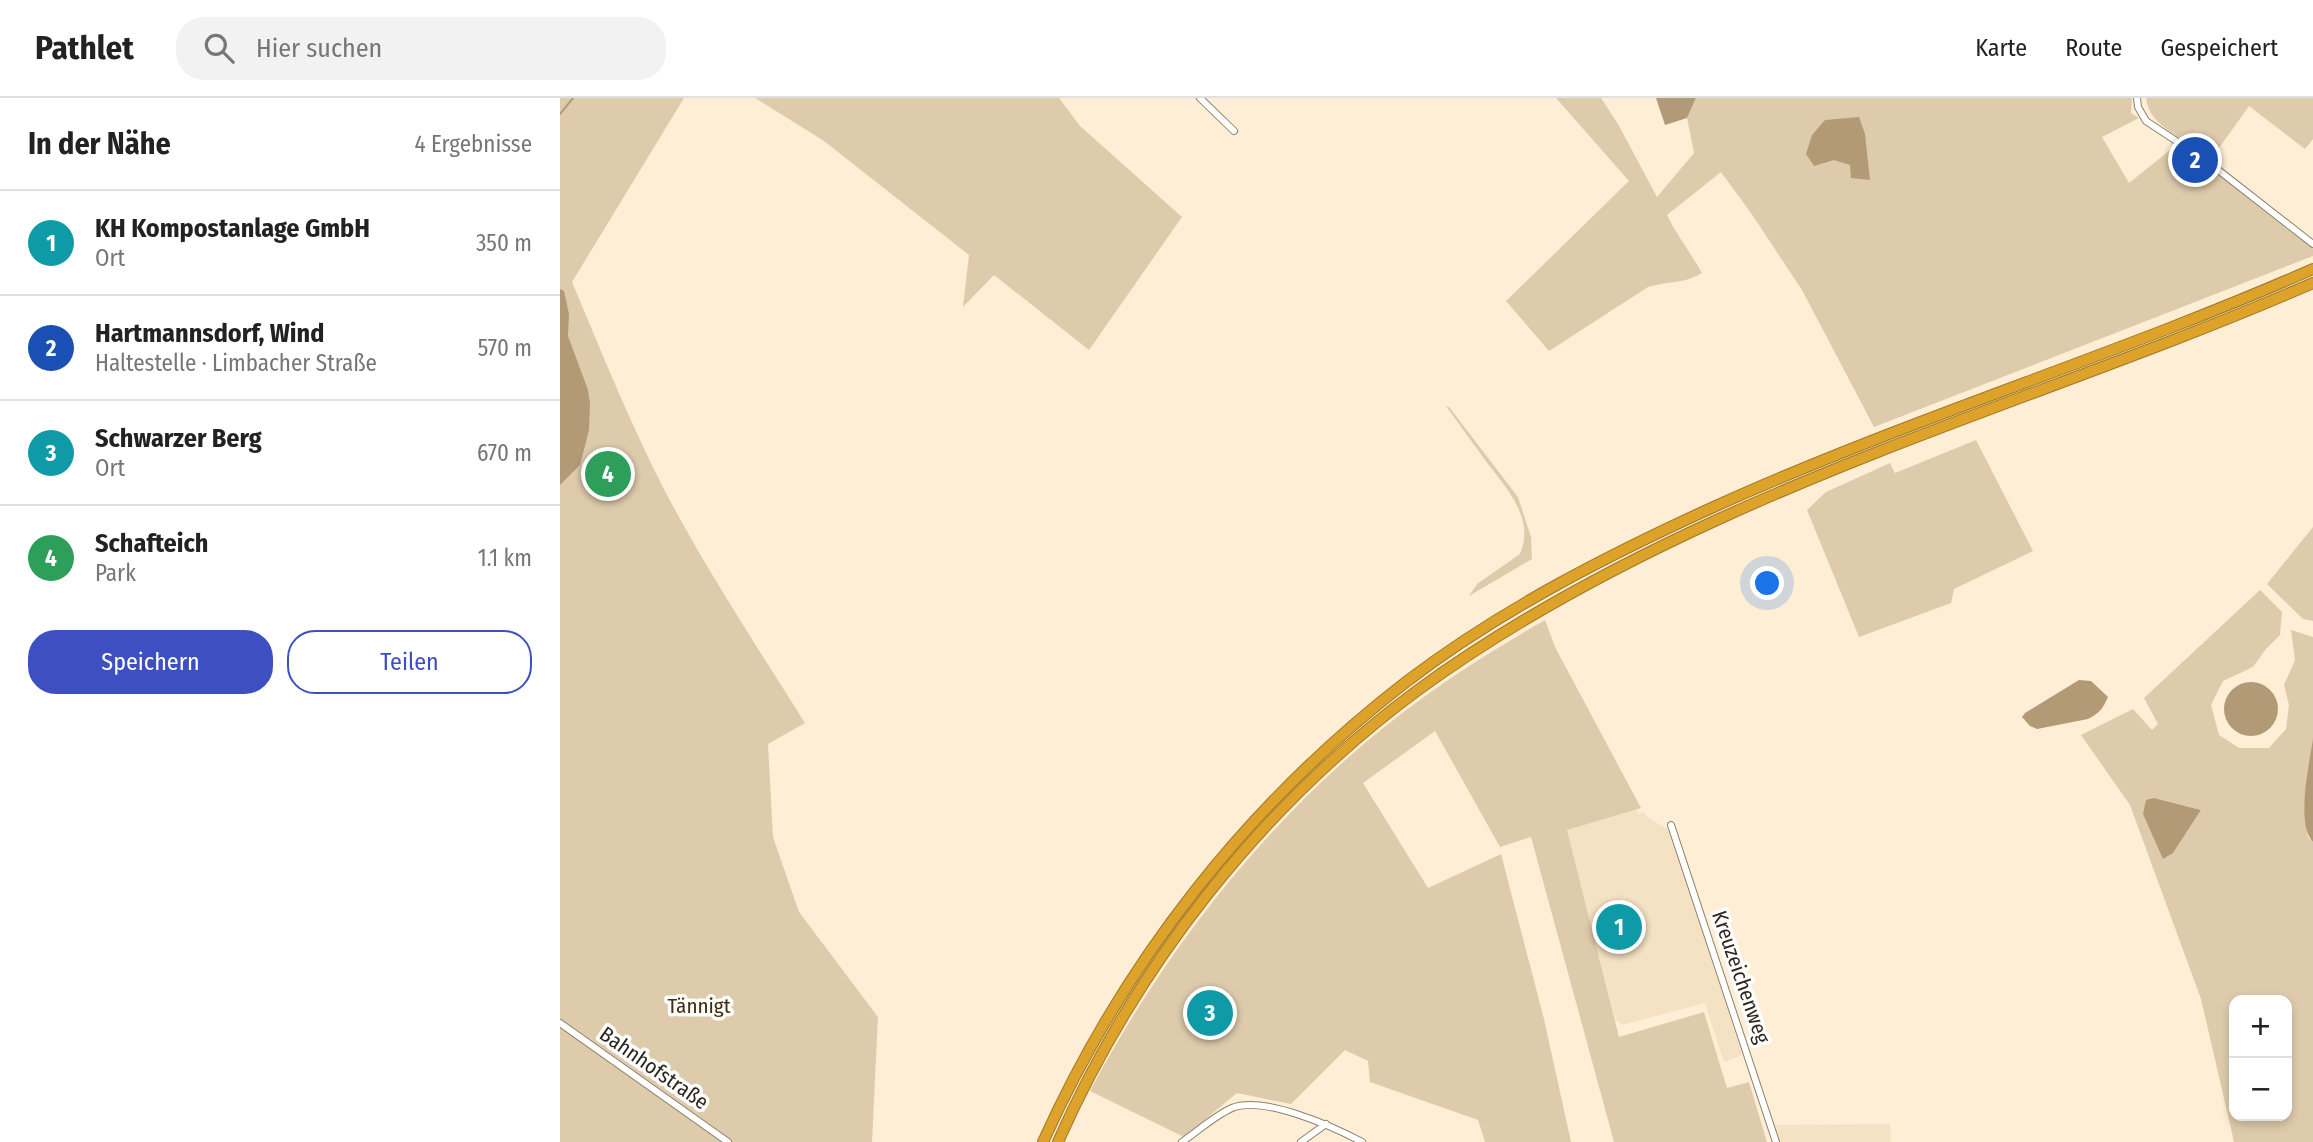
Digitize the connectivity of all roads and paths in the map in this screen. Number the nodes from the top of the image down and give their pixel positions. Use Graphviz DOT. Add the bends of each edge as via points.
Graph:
graph roads {
  1 [pos="1200,98"];
  2 [pos="2137,98"];
  3 [pos="1234,131"];
  4 [pos="2313,244"];
  5 [pos="2312,269"];
  6 [pos="2313,283"];
  7 [pos="1671,825"];
  8 [pos="560,1023"];
  9 [pos="1326,1124"];
  10 [pos="728,1142"];
  11 [pos="1043,1142"];
  12 [pos="1058,1142"];
  13 [pos="1182,1142"];
  14 [pos="1301,1142"];
  15 [pos="1363,1142"];
  16 [pos="1776,1142"];
  1 -- 3 [label="street"];
  2 -- 4 [label="street" via="2146,121 2208,162"];
  5 -- 11 [label="highway" via="1719,505 1594,565 1454,649 1408,681 1308,765 1227,850 1131,979 1083,1058"];
  6 -- 12 [label="highway" via="1721,518 1563,597 1460,661 1332,761 1227,870 1141,986"];
  7 -- 16 [label="street, Kreuzeichenweg"];
  8 -- 10 [label="street, Bahnhofstraße"];
  9 -- 13 [label="street" via="1259,1105 1240,1105"];
  9 -- 14 [label="street"];
  9 -- 15 [label="street"];
}
